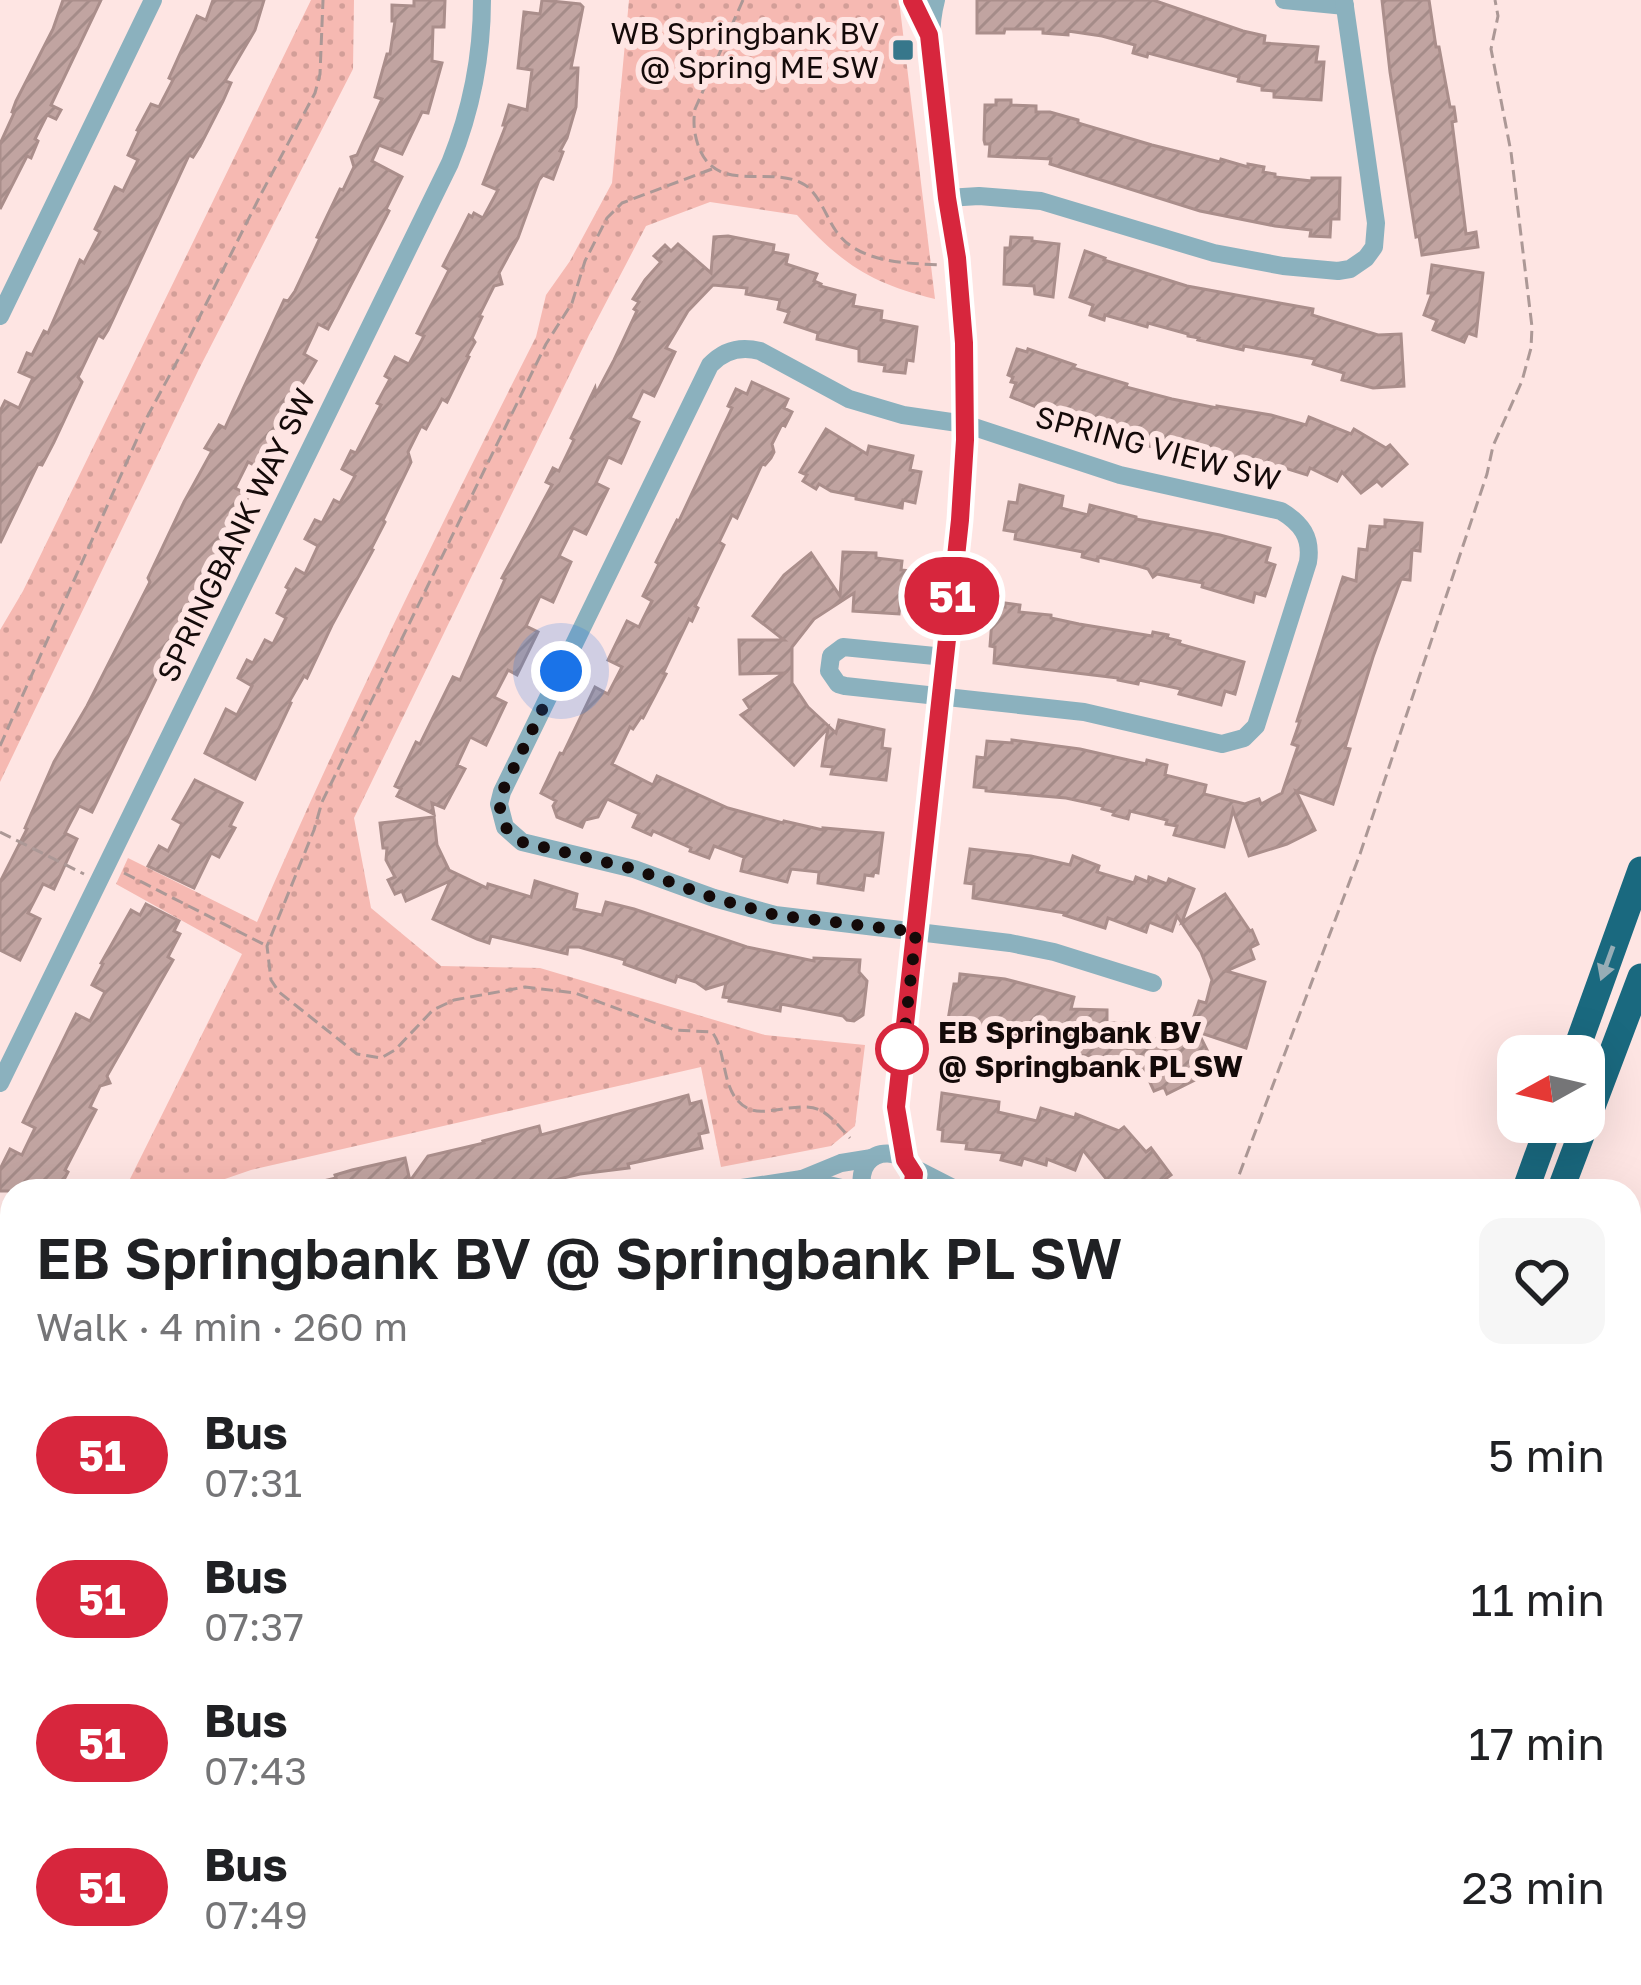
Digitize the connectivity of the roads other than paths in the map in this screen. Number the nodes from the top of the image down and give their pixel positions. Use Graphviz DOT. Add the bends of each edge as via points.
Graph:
graph roads {
  1 [pos="153,0"];
  2 [pos="482,0"];
  3 [pos="912,0"];
  4 [pos="936,0"];
  5 [pos="1284,0"];
  6 [pos="1345,3"];
  7 [pos="929,35"];
  8 [pos="947,198"];
  9 [pos="0,316"];
  10 [pos="965,424"];
  11 [pos="945,657"];
  12 [pos="940,696"];
  13 [pos="1641,870"];
  14 [pos="916,932"];
  15 [pos="1641,977"];
  16 [pos="1153,983"];
  17 [pos="1582,1035"];
  18 [pos="0,1083"];
  19 [pos="896,1107"];
  20 [pos="1542,1143"];
  21 [pos="874,1157"];
  22 [pos="908,1163"];
  23 [pos="802,1179"];
  24 [pos="860,1179"];
  25 [pos="913,1179"];
  26 [pos="934,1179"];
  27 [pos="1529,1179"];
  28 [pos="1565,1179"];
  1 -- 9 [label="street"];
  2 -- 18 [label="street, SPRINGBANK WAY SW" via="475,79 450,163"];
  3 -- 7 [label="street"];
  4 -- 7 [label="street"];
  5 -- 6 [label="street"];
  6 -- 8 [label="street" via="1376,223 1373,248 1350,269 1214,254 1041,201"];
  7 -- 8 [label="street"];
  8 -- 10 [label="street"];
  10 -- 11 [label="street"];
  10 -- 12 [label="street, SPRING VIEW SW" via="1120,475 1281,511 1299,523 1310,551 1256,726 1233,743 1084,712"];
  10 -- 14 [label="street" via="849,399 750,348 716,359 499,804 505,827 522,842 775,915"];
  11 -- 12 [label="street"];
  11 -- 12 [label="street" via="851,646 836,650 828,664 845,686"];
  12 -- 14 [label="street"];
  13 -- 17 [label="highway, one-way"];
  14 -- 16 [label="street" via="1054,952"];
  14 -- 19 [label="street"];
  15 -- 28 [label="highway"];
  19 -- 21 [label="street"];
  19 -- 22 [label="street"];
  20 -- 27 [label="highway"];
  21 -- 22 [label="street" via="893,1154"];
  21 -- 23 [label="street"];
  21 -- 24 [label="street"];
  22 -- 25 [label="street"];
  22 -- 26 [label="street"];
}
